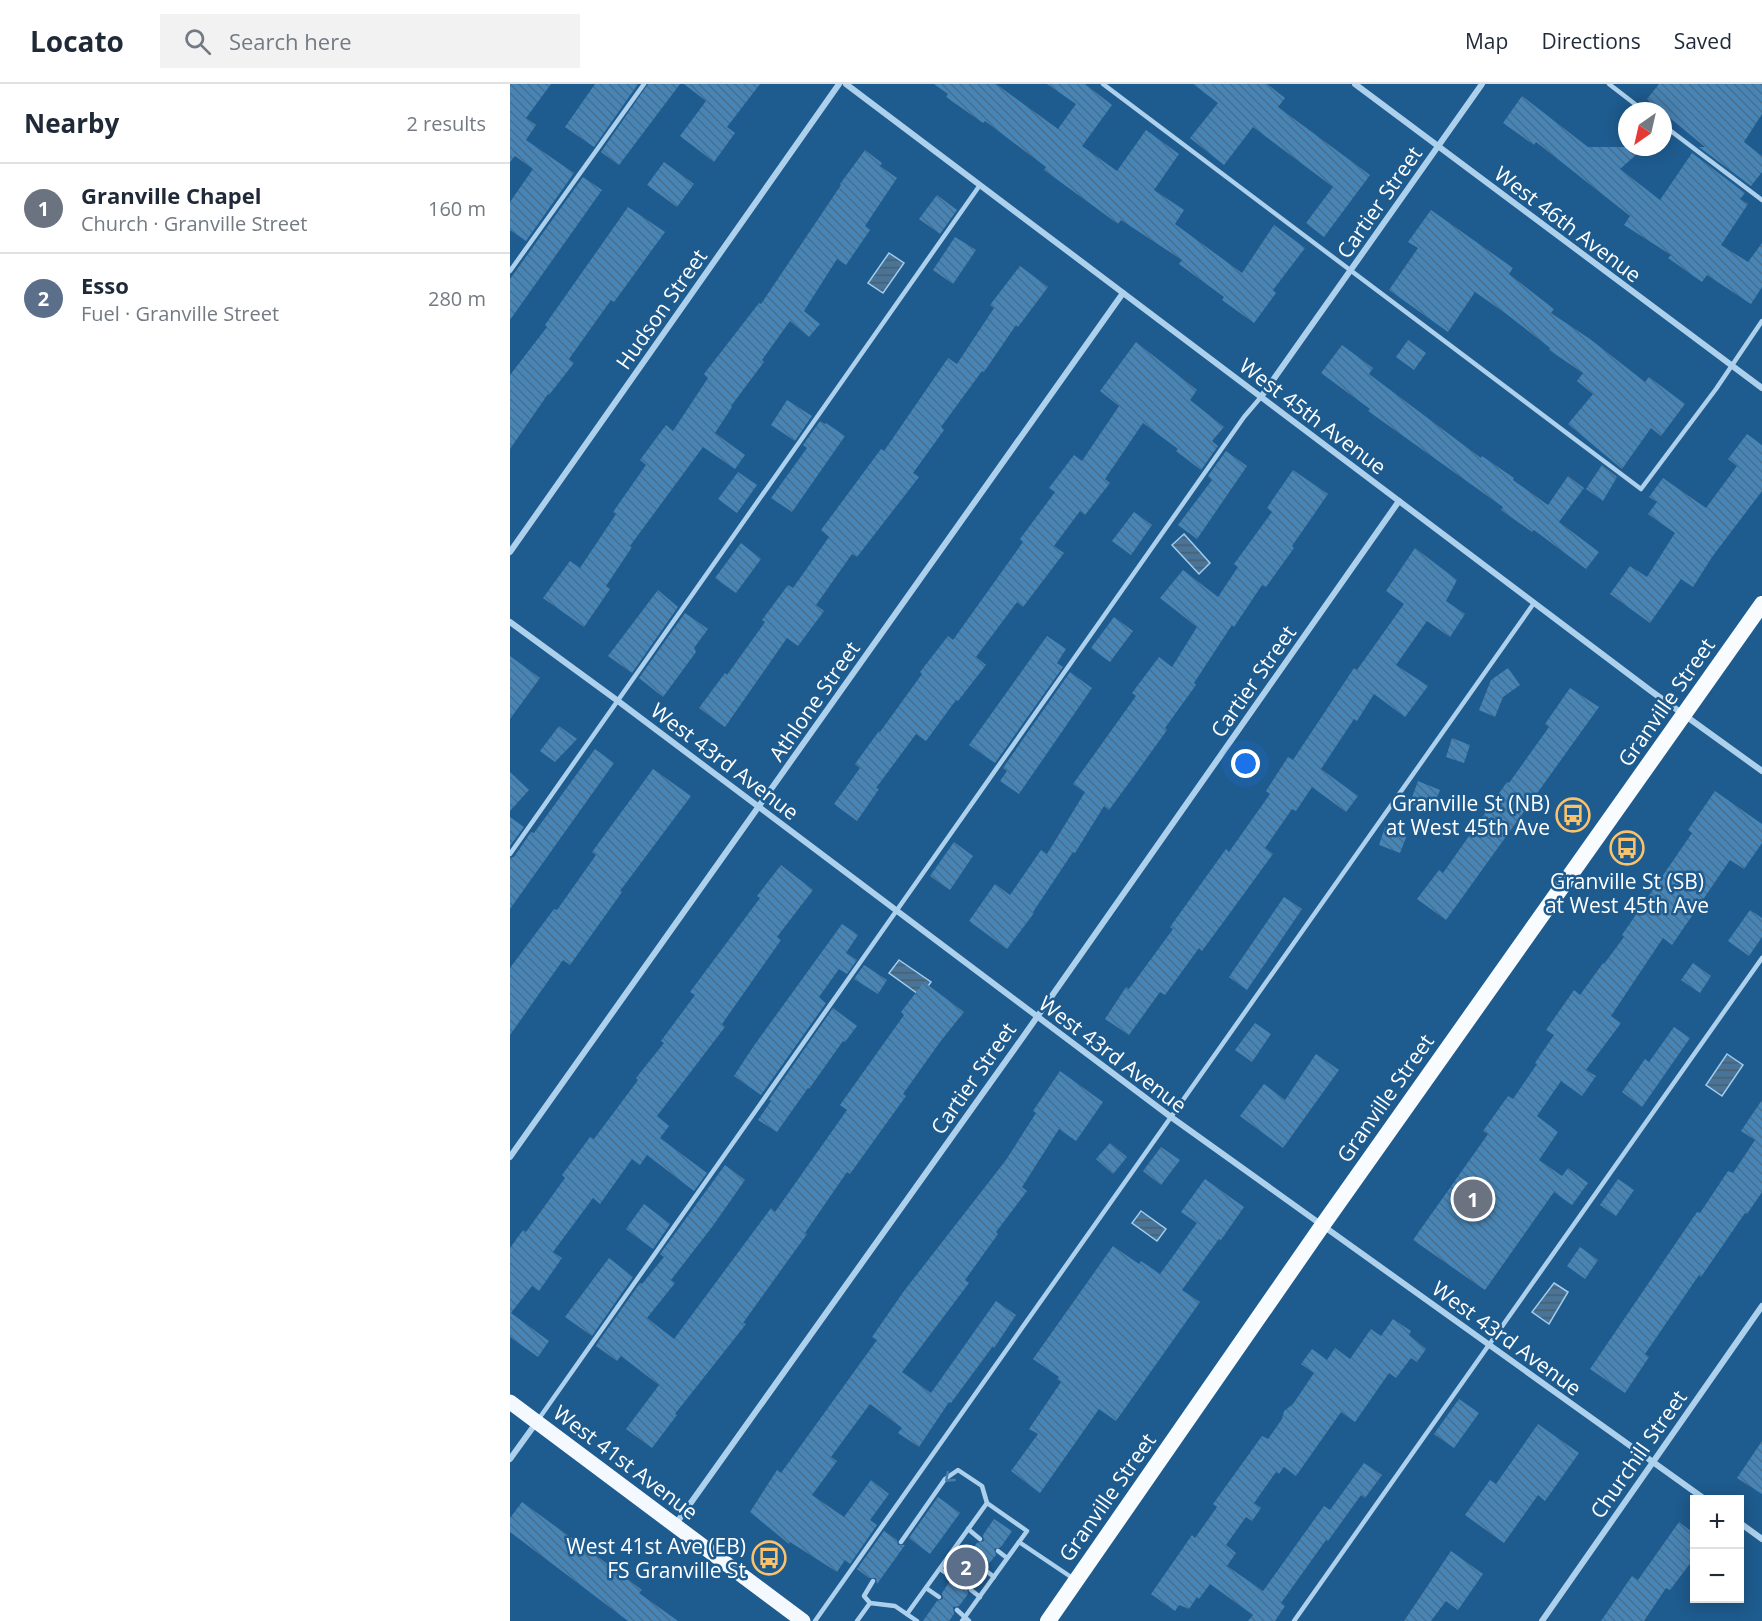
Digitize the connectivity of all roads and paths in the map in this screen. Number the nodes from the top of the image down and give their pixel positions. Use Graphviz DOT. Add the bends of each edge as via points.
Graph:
graph roads {
  1 [pos="644,84"];
  2 [pos="839,84"];
  3 [pos="846,84"];
  4 [pos="1103,84"];
  5 [pos="1355,84"];
  6 [pos="1482,84"];
  7 [pos="1609,84"];
  8 [pos="1632,102"];
  9 [pos="1672,132"];
  10 [pos="1438,147"];
  11 [pos="980,185"];
  12 [pos="1762,200"];
  13 [pos="1351,270"];
  14 [pos="510,271"];
  15 [pos="1123,292"];
  16 [pos="1762,321"];
  17 [pos="1732,367"];
  18 [pos="1762,388"];
  19 [pos="1261,397"];
  20 [pos="1399,501"];
  21 [pos="510,552"];
  22 [pos="1534,603"];
  23 [pos="1762,604"];
  24 [pos="510,622"];
  25 [pos="618,701"];
  26 [pos="1684,715"];
  27 [pos="1762,771"];
  28 [pos="758,808"];
  29 [pos="510,854"];
  30 [pos="898,911"];
  31 [pos="1762,958"];
  32 [pos="1037,1017"];
  33 [pos="1171,1117"];
  34 [pos="510,1157"];
  35 [pos="1322,1227"];
  36 [pos="1762,1306"];
  37 [pos="1488,1345"];
  38 [pos="510,1402"];
  39 [pos="537,1422"];
  40 [pos="510,1459"];
  41 [pos="1652,1462"];
  42 [pos="1699,1495"];
  43 [pos="987,1503"];
  44 [pos="675,1525"];
  45 [pos="1744,1526"];
  46 [pos="968,1529"];
  47 [pos="980,1539"];
  48 [pos="1762,1539"];
  49 [pos="901,1542"];
  50 [pos="1019,1542"];
  51 [pos="954,1549"];
  52 [pos="998,1551"];
  53 [pos="967,1558"];
  54 [pos="1007,1558"];
  55 [pos="940,1569"];
  56 [pos="985,1570"];
  57 [pos="994,1577"];
  58 [pos="953,1578"];
  59 [pos="1076,1580"];
  60 [pos="873,1581"];
  61 [pos="926,1588"];
  62 [pos="971,1590"];
  63 [pos="939,1597"];
  64 [pos="980,1597"];
  65 [pos="870,1603"];
  66 [pos="957,1610"];
  67 [pos="907,1614"];
  68 [pos="966,1620"];
  69 [pos="803,1621"];
  70 [pos="815,1621"];
  71 [pos="857,1621"];
  72 [pos="917,1621"];
  73 [pos="1048,1621"];
  74 [pos="1294,1621"];
  75 [pos="1542,1621"];
  1 -- 14 [label="lane"];
  2 -- 21 [label="street, Hudson Street"];
  3 -- 11 [label="street, West 45th Avenue"];
  4 -- 13 [label="lane"];
  5 -- 10 [label="street, West 46th Avenue"];
  6 -- 10 [label="street, Cartier Street"];
  7 -- 8 [label="lane"];
  9 -- 12 [label="lane"];
  10 -- 13 [label="street, Cartier Street"];
  10 -- 17 [label="street, West 46th Avenue"];
  11 -- 15 [label="street, West 45th Avenue"];
  11 -- 25 [label="lane"];
  13 -- 17 [label="lane" via="1641,489"];
  13 -- 19 [label="street, Cartier Street"];
  15 -- 19 [label="street, West 45th Avenue"];
  15 -- 28 [label="street, Athlone Street"];
  16 -- 17 [label="lane"];
  17 -- 18 [label="street, West 46th Avenue"];
  19 -- 20 [label="street, West 45th Avenue"];
  19 -- 30 [label="lane"];
  20 -- 22 [label="street, West 45th Avenue"];
  20 -- 32 [label="street, Cartier Street"];
  22 -- 26 [label="street, West 45th Avenue"];
  22 -- 33 [label="lane"];
  23 -- 26 [label="highway, Granville Street"];
  24 -- 25 [label="street, West 43rd Avenue"];
  25 -- 28 [label="street, West 43rd Avenue"];
  25 -- 29 [label="lane"];
  26 -- 27 [label="street, West 45th Avenue"];
  26 -- 35 [label="highway, Granville Street"];
  28 -- 30 [label="street, West 43rd Avenue"];
  28 -- 34 [label="street, Athlone Street"];
  30 -- 32 [label="street, West 43rd Avenue"];
  30 -- 39 [label="lane"];
  31 -- 37 [label="lane"];
  32 -- 33 [label="street, West 43rd Avenue"];
  32 -- 44 [label="street, Cartier Street"];
  33 -- 35 [label="street, West 43rd Avenue"];
  33 -- 70 [label="lane"];
  35 -- 37 [label="street, West 43rd Avenue"];
  35 -- 59 [label="highway, Granville Street"];
  36 -- 41 [label="street, Churchill Street"];
  37 -- 41 [label="street, West 43rd Avenue"];
  37 -- 74 [label="lane"];
  38 -- 39 [label="main road, West 41st Avenue"];
  39 -- 40 [label="street"];
  39 -- 44 [label="main road, West 41st Avenue"];
  41 -- 42 [label="street, West 43rd Avenue"];
  41 -- 75 [label="street, Churchill Street"];
  43 -- 46 [label="lane"];
  43 -- 49 [label="lane, one-way" via="982,1486 958,1470 945,1479"];
  43 -- 50 [label="lane" via="1027,1531"];
  44 -- 69 [label="main road, West 41st Avenue"];
  45 -- 48 [label="street"];
  46 -- 47 [label="lane"];
  46 -- 51 [label="lane"];
  50 -- 54 [label="lane"];
  50 -- 59 [label="lane"];
  51 -- 53 [label="lane"];
  51 -- 55 [label="lane"];
  52 -- 54 [label="lane"];
  54 -- 57 [label="lane"];
  55 -- 58 [label="lane"];
  55 -- 61 [label="lane"];
  56 -- 57 [label="lane"];
  57 -- 64 [label="lane"];
  59 -- 73 [label="highway, Granville Street"];
  60 -- 65 [label="lane" via="864,1596"];
  61 -- 63 [label="lane"];
  61 -- 67 [label="lane"];
  62 -- 64 [label="lane"];
  64 -- 68 [label="lane"];
  65 -- 67 [label="lane" via="895,1606"];
  65 -- 71 [label="lane"];
  66 -- 68 [label="lane"];
  67 -- 72 [label="lane"];
}
